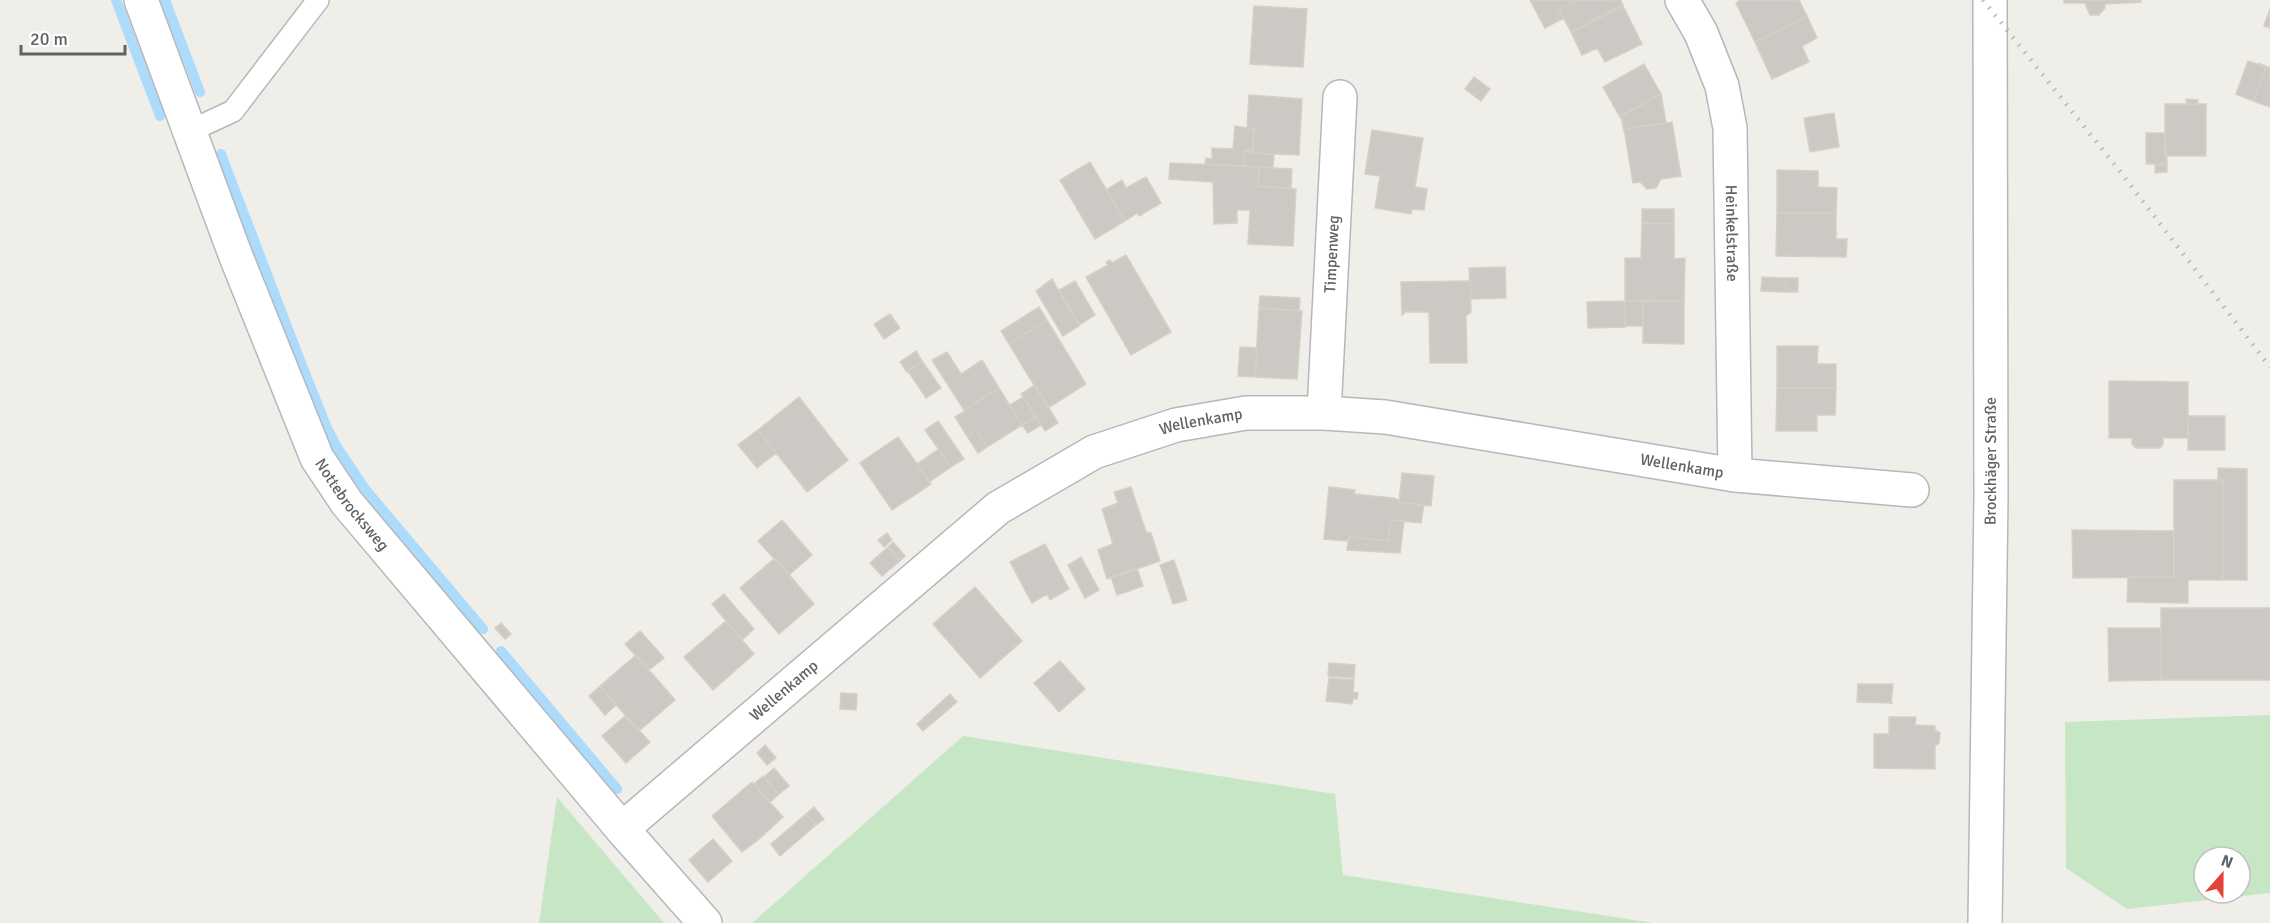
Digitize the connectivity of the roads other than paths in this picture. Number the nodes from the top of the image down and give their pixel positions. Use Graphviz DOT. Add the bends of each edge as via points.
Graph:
graph roads {
  1 [pos="141,0"];
  2 [pos="318,0"];
  3 [pos="1682,0"];
  4 [pos="1990,0"];
  5 [pos="1340,97"];
  6 [pos="190,131"];
  7 [pos="1324,413"];
  8 [pos="1735,475"];
  9 [pos="1912,490"];
  10 [pos="622,829"];
  11 [pos="705,923"];
  12 [pos="1985,923"];
  1 -- 6 [label="street, Nottebrocksweg"];
  2 -- 6 [label="lane" via="233,111"];
  3 -- 8 [label="street, Heinkelstraße" via="1701,33 1722,86 1730,128"];
  4 -- 12 [label="street, Brockhäger Straße" via="1992,498"];
  5 -- 7 [label="street, Timpenweg"];
  6 -- 10 [label="street, Nottebrocksweg" via="317,458 347,503"];
  7 -- 8 [label="street, Wellenkamp" via="1385,417"];
  7 -- 10 [label="street, Wellenkamp" via="1246,413 1176,425 1094,452 998,508"];
  8 -- 9 [label="street, Wellenkamp"];
  10 -- 11 [label="street, Nottebrocksweg"];
}
